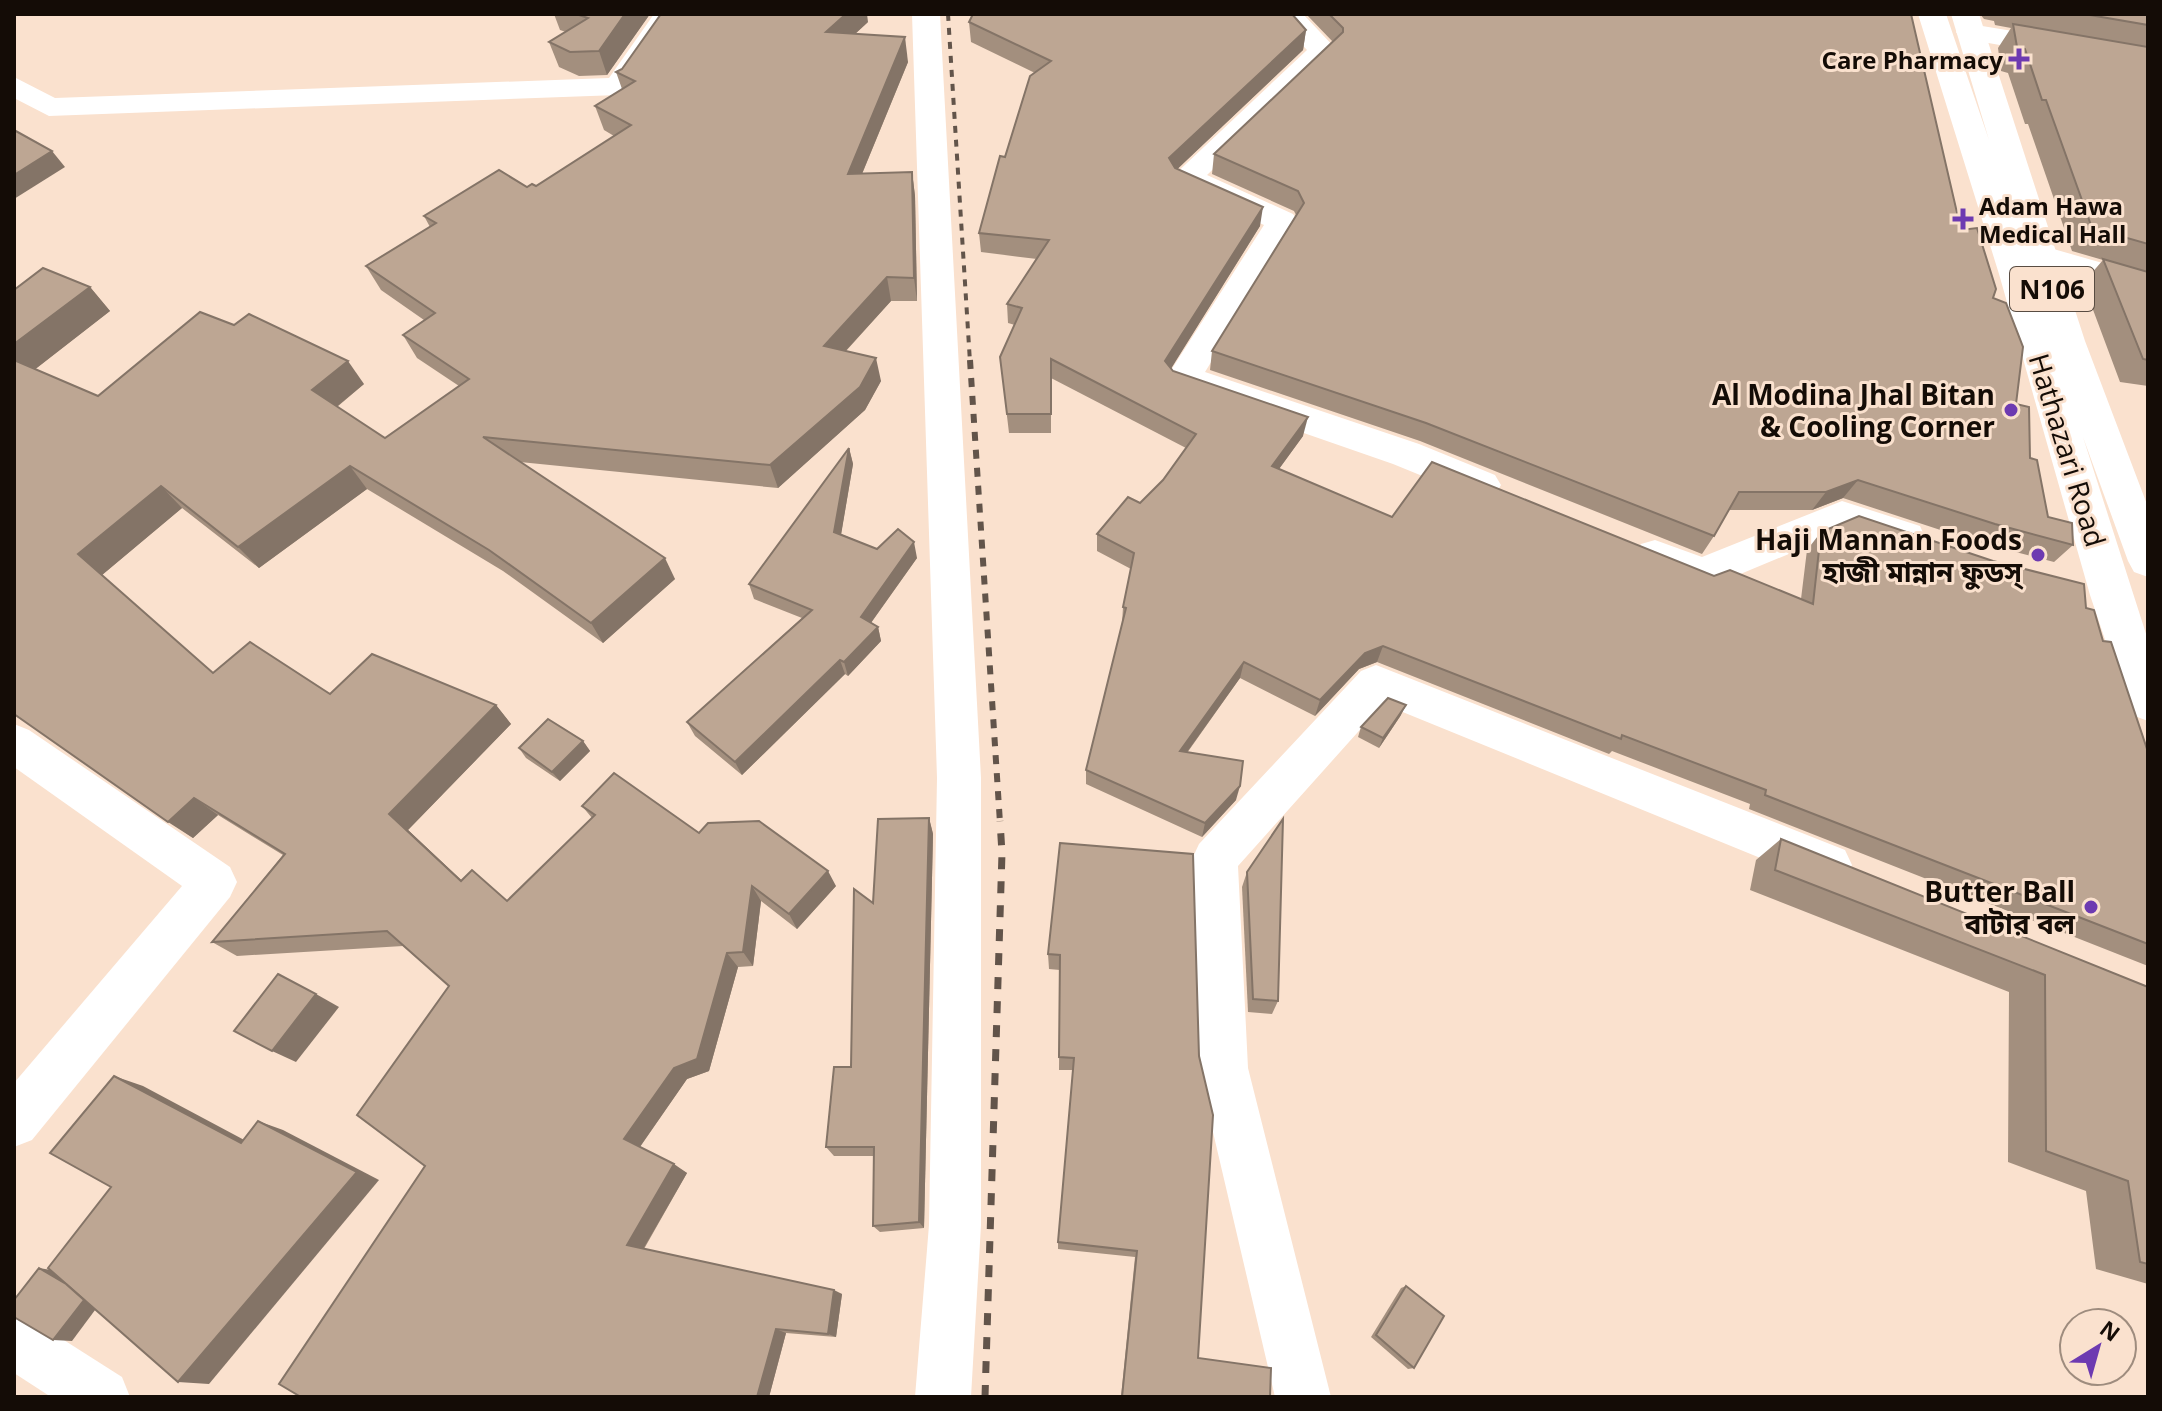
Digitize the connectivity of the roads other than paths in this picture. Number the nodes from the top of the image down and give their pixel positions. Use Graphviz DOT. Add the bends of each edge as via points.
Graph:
graph roads {
  1 [pos="668,14"];
  2 [pos="926,14"];
  3 [pos="1287,14"];
  4 [pos="1932,14"];
  5 [pos="1968,23"];
  6 [pos="2148,62"];
  7 [pos="14,86"];
  8 [pos="2043,257"];
  9 [pos="2148,287"];
  10 [pos="1509,496"];
  11 [pos="2138,518"];
  12 [pos="1628,544"];
  13 [pos="1946,550"];
  14 [pos="2148,561"];
  15 [pos="2066,583"];
  16 [pos="2111,595"];
  17 [pos="2148,702"];
  18 [pos="14,743"];
  19 [pos="1871,882"];
  20 [pos="14,1122"];
  21 [pos="14,1341"];
  22 [pos="102,1397"];
  23 [pos="943,1397"];
  24 [pos="1303,1397"];
  1 -- 7 [label="street" via="618,86 49,107"];
  2 -- 23 [label="street" via="959,778 955,1225"];
  3 -- 10 [label="street" via="1323,50 1186,178 1282,221 1184,378 1406,454"];
  4 -- 16 [label="highway, Hathazari Road / N106"];
  5 -- 6 [label="street"];
  5 -- 8 [label="highway, Hathazari Road / N106"];
  8 -- 9 [label="street"];
  8 -- 11 [label="highway, Hathazari Road / N106" via="2067,341"];
  11 -- 14 [label="highway, Hathazari Road / N106"];
  12 -- 13 [label="street" via="1702,574 1842,516"];
  15 -- 16 [label="street"];
  16 -- 17 [label="highway, Hathazari Road / N106"];
  18 -- 20 [label="street" via="214,882"];
  19 -- 24 [label="street" via="1376,683 1215,859 1223,1068"];
  21 -- 22 [label="street"];
}
